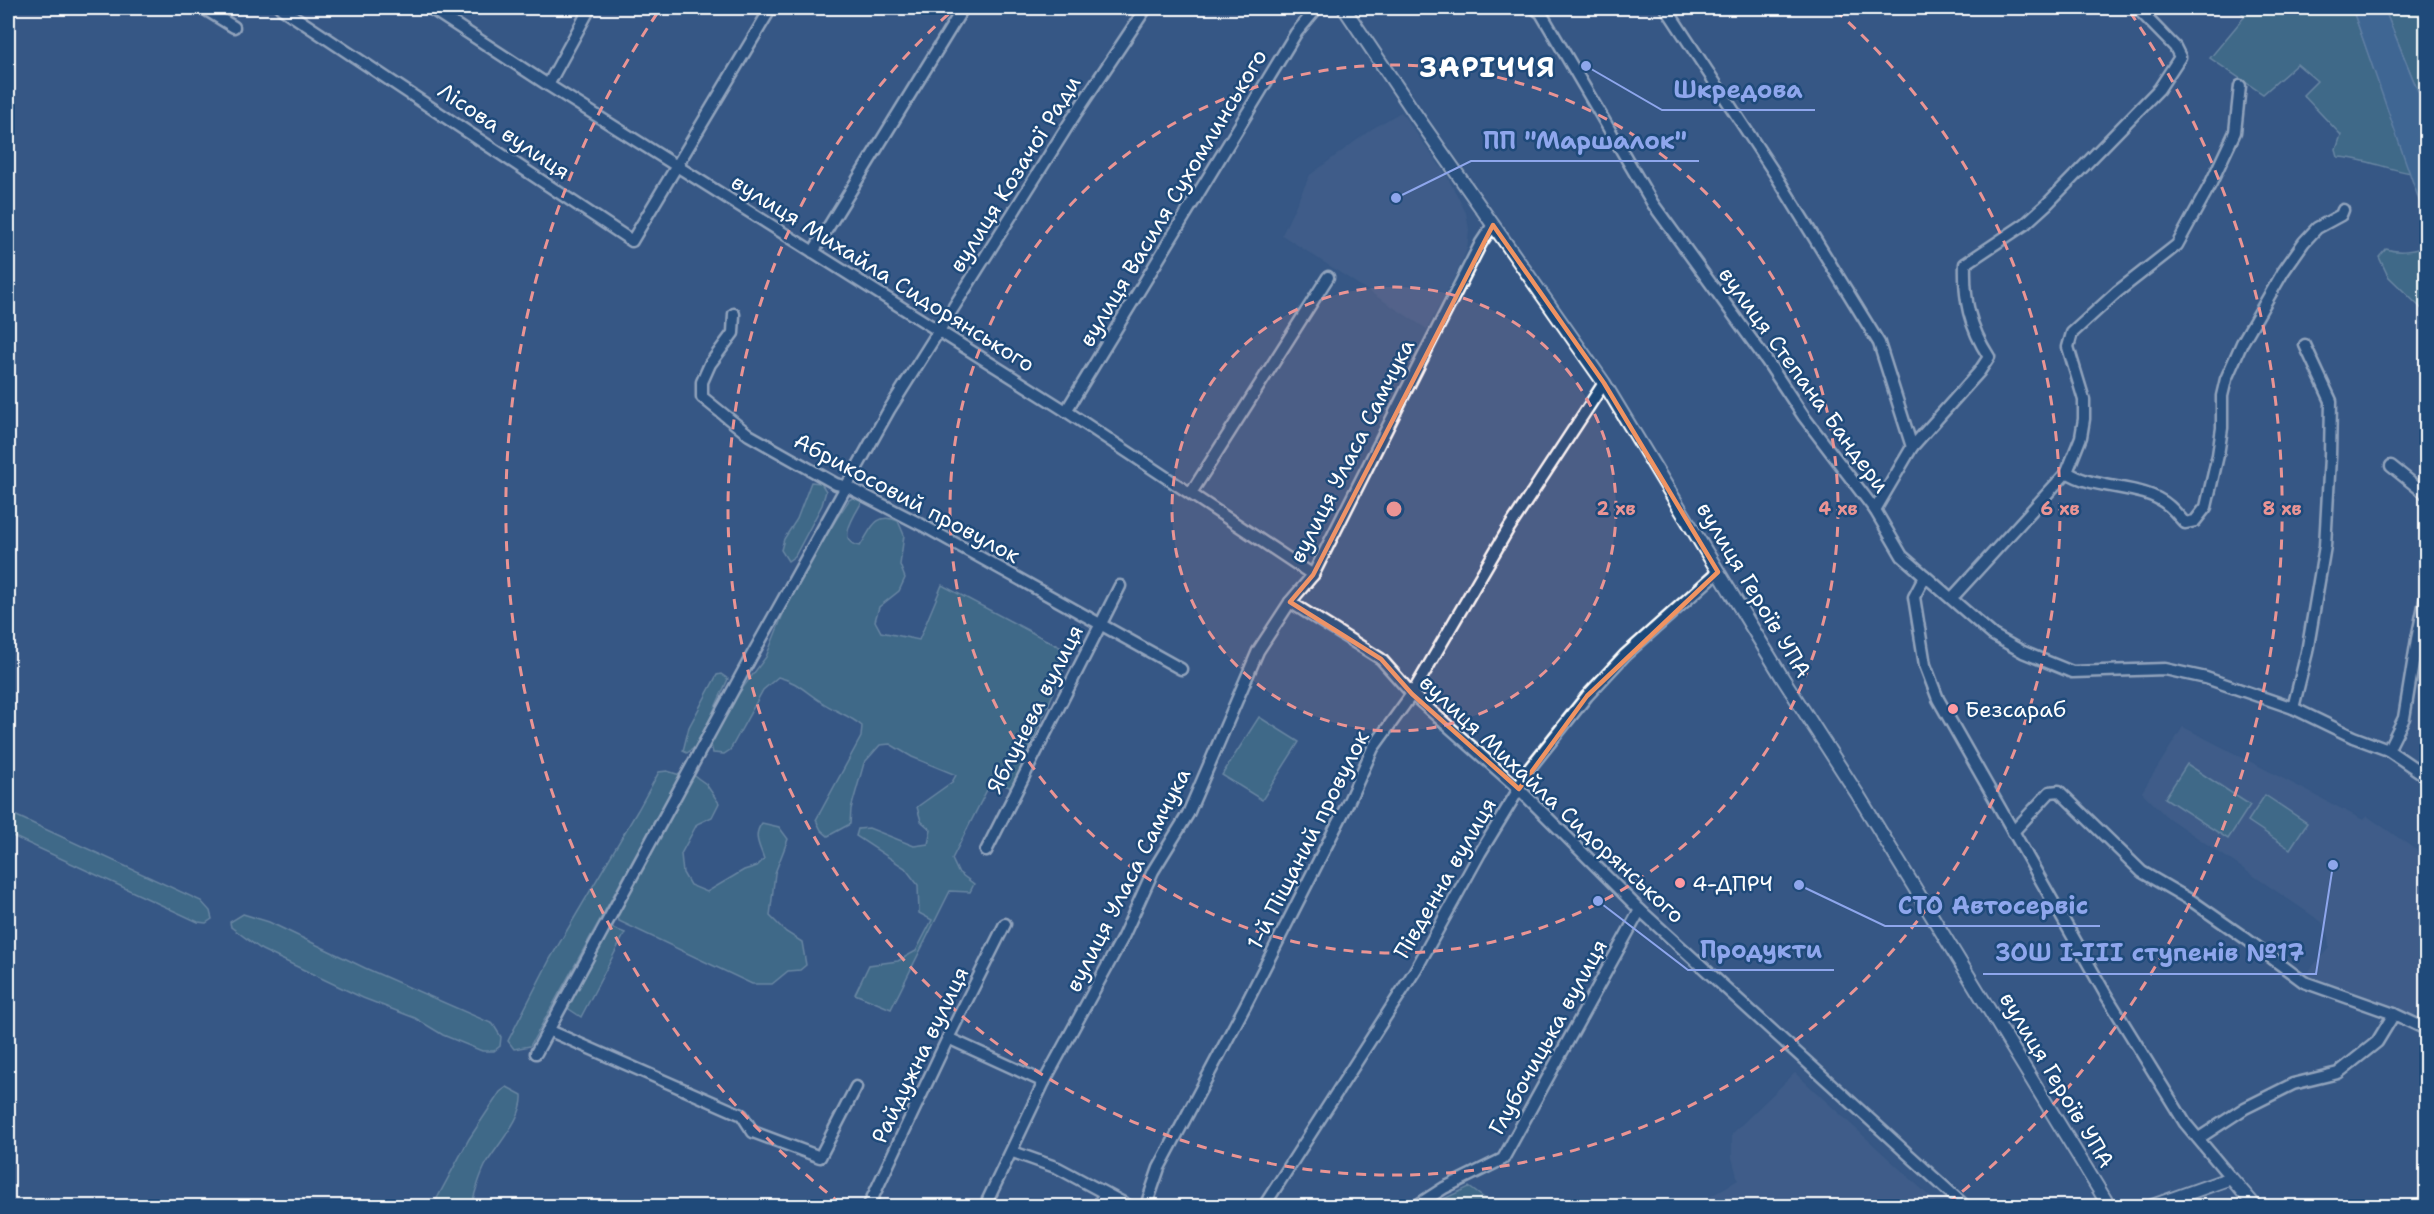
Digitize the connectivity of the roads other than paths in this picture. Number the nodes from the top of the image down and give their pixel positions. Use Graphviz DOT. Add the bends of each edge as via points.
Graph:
graph roads {
  1 [pos="203,8"];
  2 [pos="281,8"];
  3 [pos="430,8"];
  4 [pos="590,8"];
  5 [pos="771,8"];
  6 [pos="963,8"];
  7 [pos="1146,8"];
  8 [pos="1317,8"];
  9 [pos="1344,8"];
  10 [pos="1666,8"];
  11 [pos="2137,8"];
  12 [pos="1538,10"];
  13 [pos="234,27"];
  14 [pos="548,85"];
  15 [pos="2240,86"];
  16 [pos="677,166"];
  17 [pos="2343,210"];
  18 [pos="1493,225"];
  19 [pos="813,252"];
  20 [pos="1329,277"];
  21 [pos="735,314"];
  22 [pos="939,331"];
  23 [pos="2305,345"];
  24 [pos="1604,383"];
  25 [pos="1066,411"];
  26 [pos="1912,447"];
  27 [pos="2391,466"];
  28 [pos="2067,472"];
  29 [pos="848,487"];
  30 [pos="1191,493"];
  31 [pos="2427,494"];
  32 [pos="1875,510"];
  33 [pos="1718,572"];
  34 [pos="1312,575"];
  35 [pos="1925,576"];
  36 [pos="1120,586"];
  37 [pos="2427,596"];
  38 [pos="1952,598"];
  39 [pos="1290,602"];
  40 [pos="1100,625"];
  41 [pos="1182,669"];
  42 [pos="1412,694"];
  43 [pos="2293,708"];
  44 [pos="2388,750"];
  45 [pos="2427,776"];
  46 [pos="1519,789"];
  47 [pos="2013,832"];
  48 [pos="986,851"];
  49 [pos="1641,910"];
  50 [pos="1005,924"];
  51 [pos="2394,1014"];
  52 [pos="2427,1029"];
  53 [pos="548,1030"];
  54 [pos="948,1038"];
  55 [pos="536,1053"];
  56 [pos="1044,1082"];
  57 [pos="856,1087"];
  58 [pos="2199,1138"];
  59 [pos="1013,1152"];
  60 [pos="2231,1178"];
  61 [pos="1104,1195"];
  62 [pos="870,1203"];
  63 [pos="985,1206"];
  64 [pos="1098,1206"];
  65 [pos="1129,1206"];
  66 [pos="1146,1206"];
  67 [pos="1264,1206"];
  68 [pos="1416,1206"];
  69 [pos="1965,1206"];
  70 [pos="2109,1206"];
  71 [pos="2152,1206"];
  72 [pos="2255,1206"];
  1 -- 13 [label="street"];
  2 -- 16 [label="street, Лісова вулиця" via="632,241"];
  3 -- 14 [label="street, вулиця Михайла Сидорянського"];
  4 -- 14 [label="street"];
  5 -- 16 [label="street"];
  6 -- 19 [label="street"];
  7 -- 22 [label="street, вулиця Козачої Ради"];
  8 -- 25 [label="street, вулиця Василя Сухомлинського" via="1296,33"];
  9 -- 18 [label="street, вулиця Героїв УПА"];
  10 -- 26 [label="street" via="1879,343"];
  11 -- 26 [label="street" via="2180,57 2158,89 2047,204 2025,225 1965,264 1964,294 1980,343 1989,357"];
  12 -- 32 [label="street, вулиця Степана Бандери" via="1653,204"];
  14 -- 16 [label="street, вулиця Михайла Сидорянського"];
  15 -- 28 [label="street" via="2235,132 2177,245 2072,333 2068,347 2084,400 2084,419"];
  16 -- 19 [label="street, вулиця Михайла Сидорянського"];
  17 -- 28 [label="street" via="2304,242 2242,343 2222,396 2222,428 2206,507 2195,521 2185,524 2168,504 2147,495 2079,480"];
  18 -- 24 [label="street, вулиця Героїв УПА"];
  18 -- 34 [label="street, вулиця Уласа Самчука"];
  19 -- 22 [label="street, вулиця Михайла Сидорянського"];
  20 -- 30 [label="street"];
  21 -- 29 [label="street, Абрикосовий провулок" via="733,333 702,382 702,397 749,435"];
  22 -- 25 [label="street, вулиця Михайла Сидорянського"];
  22 -- 29 [label="street, вулиця Козачої Ради" via="889,410"];
  23 -- 43 [label="street" via="2331,401 2330,457 2325,546"];
  24 -- 33 [label="street, вулиця Героїв УПА"];
  24 -- 42 [label="street, 1-й Піщаний провулок" via="1507,531"];
  25 -- 30 [label="street, вулиця Михайла Сидорянського"];
  26 -- 32 [label="street"];
  27 -- 31 [label="street"];
  28 -- 38 [label="street"];
  29 -- 40 [label="street, Абрикосовий провулок"];
  29 -- 53 [label="street, вулиця Козачої Ради"];
  30 -- 34 [label="street, вулиця Михайла Сидорянського"];
  32 -- 35 [label="street, вулиця Степана Бандери" via="1902,556"];
  33 -- 46 [label="street, Південна вулиця" via="1625,655 1587,696 1525,774"];
  33 -- 70 [label="street, вулиця Героїв УПА"];
  34 -- 39 [label="street, вулиця Уласа Самчука"];
  35 -- 38 [label="street, вулиця Степана Бандери"];
  35 -- 47 [label="street" via="1914,597 1925,665 1938,699"];
  36 -- 40 [label="street, Яблунева вулиця"];
  37 -- 44 [label="street" via="2404,718"];
  38 -- 43 [label="street, вулиця Степана Бандери" via="1993,635 2073,672 2165,669 2206,678"];
  39 -- 42 [label="street, вулиця Михайла Сидорянського" via="1381,659"];
  39 -- 56 [label="street, вулиця Уласа Самчука" via="1258,651 1188,814 1153,871 1122,939"];
  40 -- 41 [label="street, Абрикосовий провулок"];
  40 -- 48 [label="street, Яблунева вулиця"];
  42 -- 46 [label="street, вулиця Михайла Сидорянського"];
  42 -- 66 [label="street, 1-й Піщаний провулок" via="1373,748 1159,1168"];
  43 -- 44 [label="street, вулиця Степана Бандери"];
  44 -- 45 [label="street, вулиця Степана Бандери"];
  46 -- 49 [label="street, вулиця Михайла Сидорянського"];
  46 -- 67 [label="street, Південна вулиця" via="1416,969"];
  47 -- 51 [label="street" via="2050,792 2059,791 2142,872 2228,926 2304,982"];
  47 -- 58 [label="street" via="2106,995 2185,1123"];
  49 -- 68 [label="street, Глубочицька вулиця" via="1503,1159"];
  49 -- 69 [label="street, вулиця Михайла Сидорянського"];
  50 -- 54 [label="street, Райдужна вулиця"];
  51 -- 52 [label="street"];
  51 -- 58 [label="street" via="2377,1042 2338,1073 2293,1084 2245,1108"];
  53 -- 55 [label="street, вулиця Козачої Ради"];
  53 -- 57 [label="street" via="742,1115 753,1132 820,1158"];
  54 -- 56 [label="street"];
  54 -- 62 [label="street, Райдужна вулиця"];
  56 -- 59 [label="street, вулиця Уласа Самчука"];
  58 -- 60 [label="street"];
  59 -- 61 [label="street" via="1058,1168"];
  59 -- 63 [label="street, вулиця Уласа Самчука"];
  60 -- 71 [label="street"];
  60 -- 72 [label="street"];
  61 -- 64 [label="street"];
  61 -- 65 [label="street"];
}
